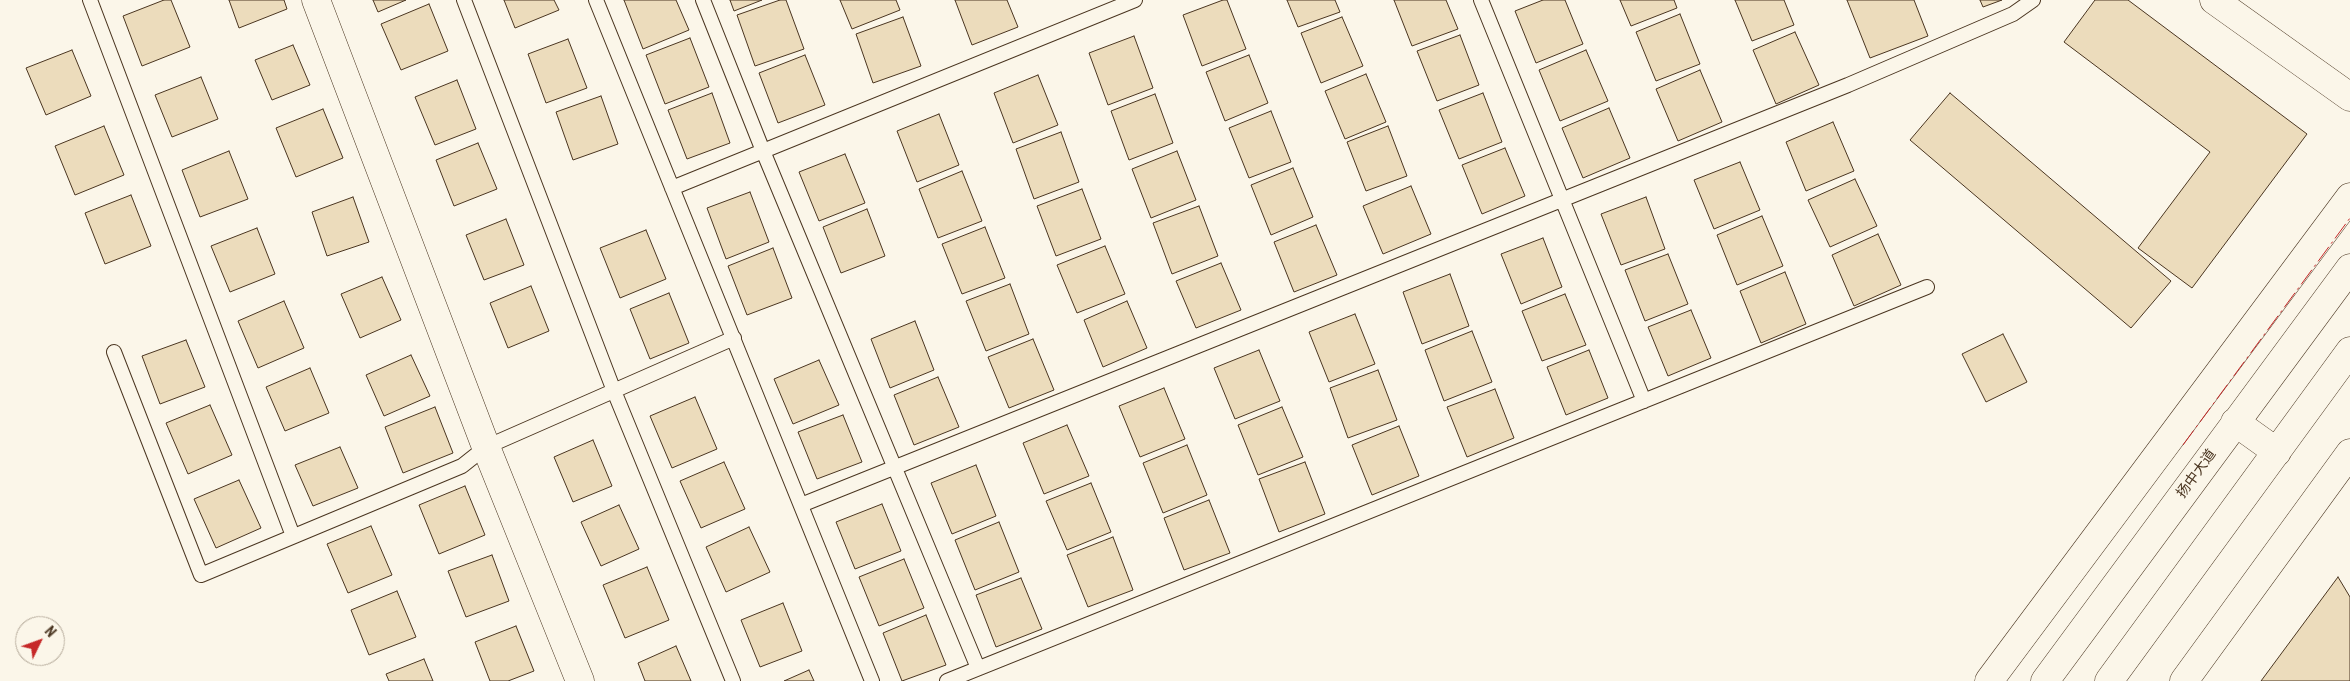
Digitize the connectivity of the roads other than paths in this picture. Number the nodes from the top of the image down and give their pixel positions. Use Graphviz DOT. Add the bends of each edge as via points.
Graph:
graph roads {
  1 [pos="90,0"];
  2 [pos="316,0"];
  3 [pos="464,0"];
  4 [pos="596,0"];
  5 [pos="703,0"];
  6 [pos="1135,0"];
  7 [pos="1481,0"];
  8 [pos="2033,0"];
  9 [pos="2214,0"];
  10 [pos="2350,97"];
  11 [pos="763,151"];
  12 [pos="672,188"];
  13 [pos="2350,197"];
  14 [pos="1562,199"];
  15 [pos="2350,268"];
  16 [pos="1927,287"];
  17 [pos="734,338"];
  18 [pos="114,352"];
  19 [pos="2350,352"];
  20 [pos="614,391"];
  21 [pos="1644,401"];
  22 [pos="2236,422"];
  23 [pos="486,447"];
  24 [pos="2276,452"];
  25 [pos="2350,453"];
  26 [pos="894,467"];
  27 [pos="801,505"];
  28 [pos="293,536"];
  29 [pos="978,668"];
  30 [pos="580,681"];
  31 [pos="734,681"];
  32 [pos="872,681"];
  33 [pos="947,681"];
  34 [pos="1989,681"];
  35 [pos="2045,681"];
  36 [pos="2110,681"];
  37 [pos="2184,681"];
  1 -- 28 [label="lane"];
  2 -- 23 [label="street"];
  3 -- 20 [label="lane"];
  4 -- 12 [label="lane"];
  5 -- 11 [label="lane"];
  6 -- 11 [label="lane"];
  7 -- 14 [label="lane"];
  8 -- 14 [label="lane" via="2013,14 1848,84"];
  9 -- 10 [label="street"];
  11 -- 12 [label="lane"];
  11 -- 26 [label="lane"];
  12 -- 17 [label="lane"];
  13 -- 34 [label="street"];
  14 -- 21 [label="lane"];
  14 -- 26 [label="lane"];
  15 -- 22 [label="street, 扬中大道"];
  16 -- 21 [label="lane"];
  17 -- 20 [label="lane"];
  17 -- 27 [label="lane"];
  18 -- 28 [label="lane" via="201,575"];
  19 -- 24 [label="street"];
  20 -- 23 [label="lane"];
  20 -- 31 [label="lane"];
  21 -- 29 [label="lane"];
  22 -- 24 [label="street"];
  22 -- 35 [label="street, 扬中大道"];
  23 -- 28 [label="lane" via="462,466"];
  23 -- 30 [label="street"];
  24 -- 36 [label="street"];
  25 -- 37 [label="street"];
  26 -- 27 [label="lane"];
  26 -- 29 [label="lane"];
  27 -- 32 [label="lane"];
  29 -- 33 [label="lane"];
}
